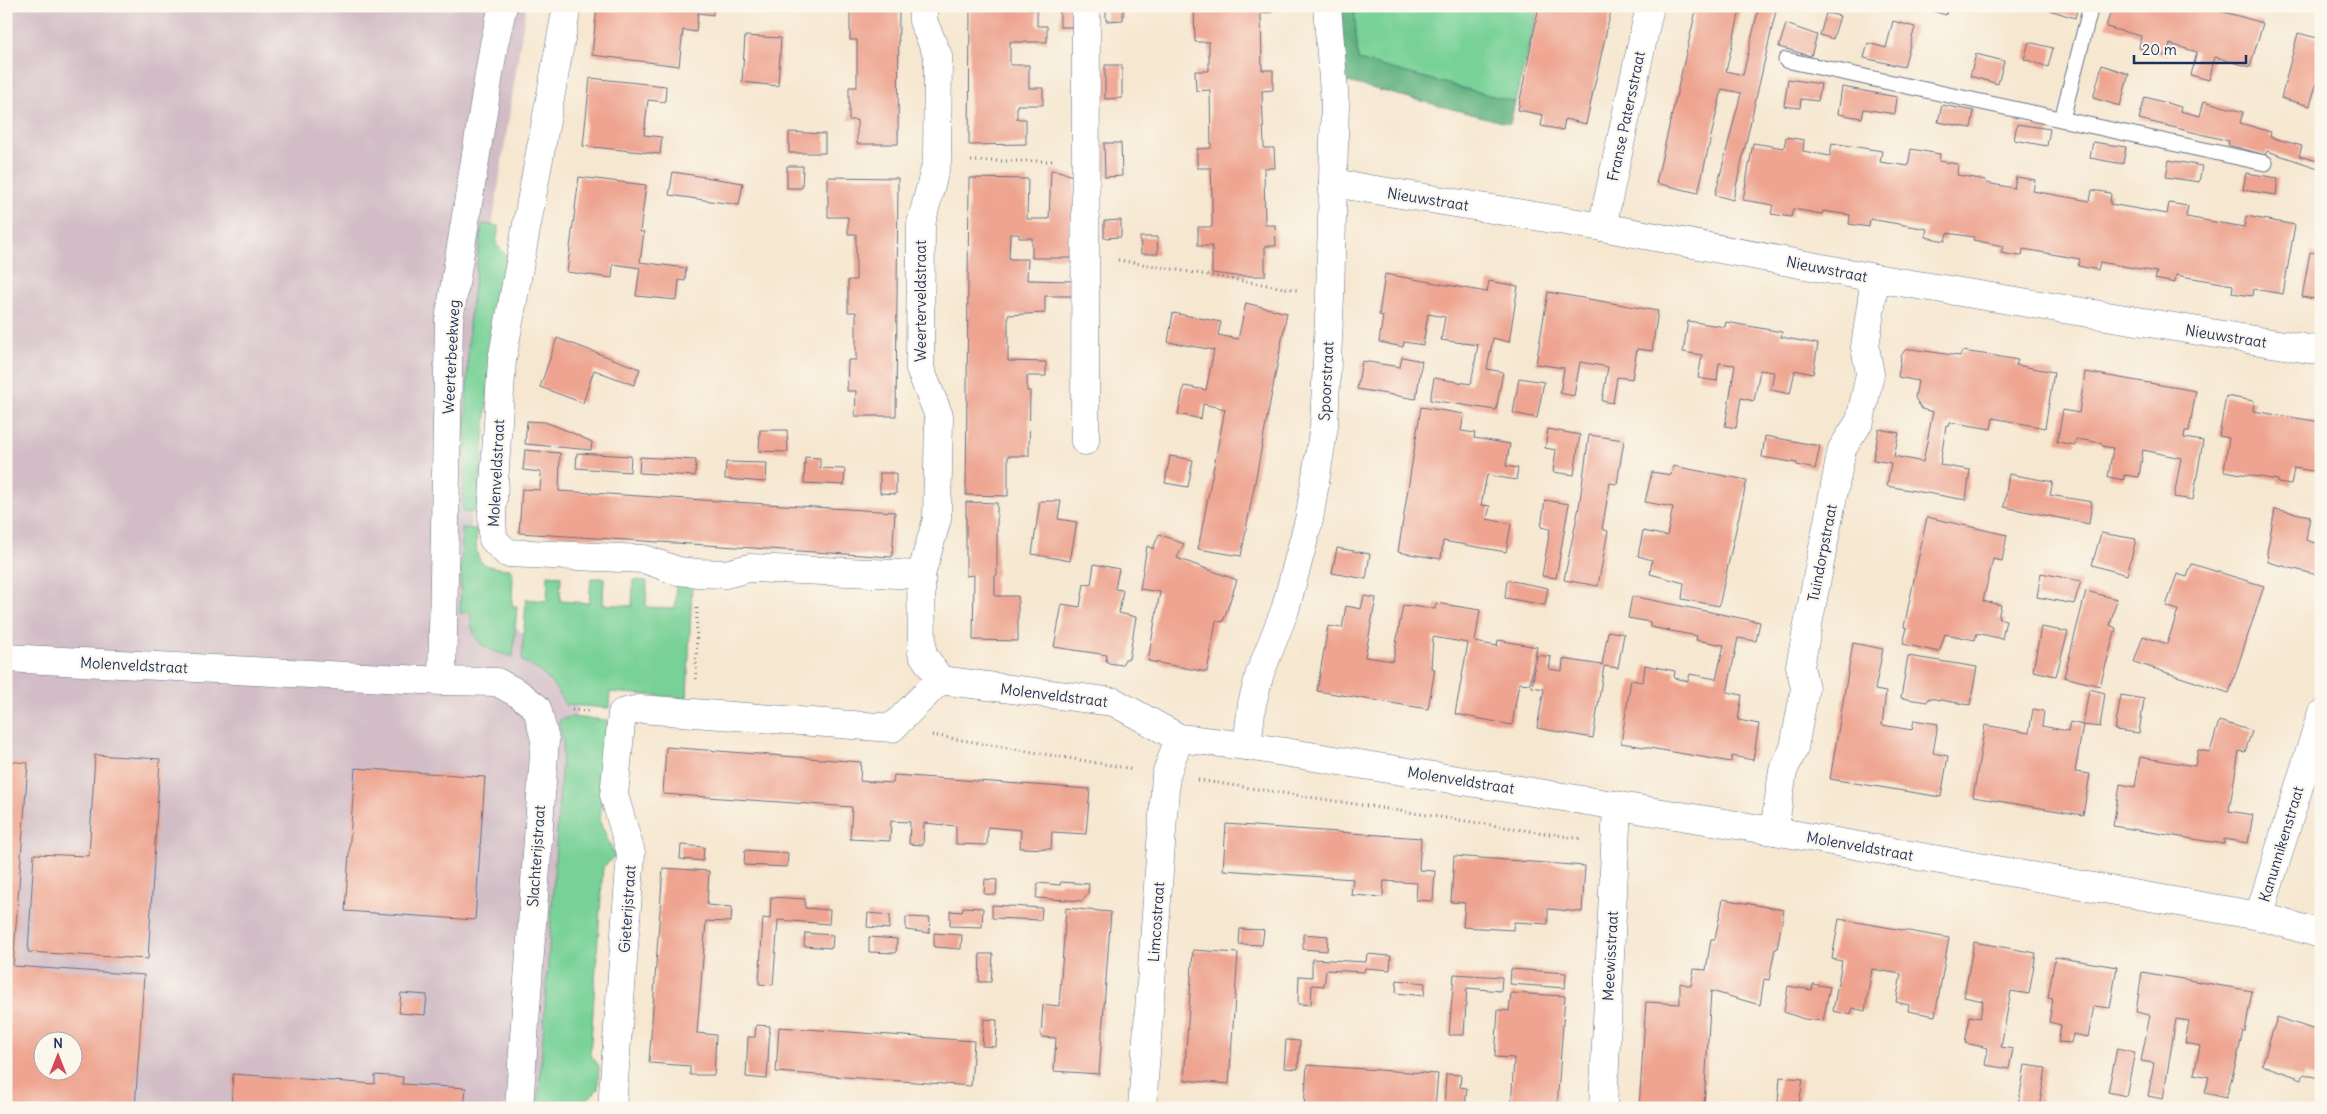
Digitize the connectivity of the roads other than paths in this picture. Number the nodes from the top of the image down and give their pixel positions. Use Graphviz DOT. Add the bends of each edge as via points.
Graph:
graph roads {
  1 [pos="503,6"];
  2 [pos="567,6"];
  3 [pos="923,6"];
  4 [pos="1086,6"];
  5 [pos="1326,6"];
  6 [pos="1650,6"];
  7 [pos="2091,6"];
  8 [pos="1786,60"];
  9 [pos="2062,119"];
  10 [pos="2265,163"];
  11 [pos="1333,183"];
  12 [pos="1602,227"];
  13 [pos="1875,278"];
  14 [pos="2321,351"];
  15 [pos="1085,441"];
  16 [pos="920,574"];
  17 [pos="6,658"];
  18 [pos="940,680"];
  19 [pos="442,681"];
  20 [pos="2321,715"];
  21 [pos="1179,738"];
  22 [pos="1248,746"];
  23 [pos="1617,805"];
  24 [pos="1774,831"];
  25 [pos="2259,916"];
  26 [pos="2321,934"];
  27 [pos="518,1108"];
  28 [pos="612,1108"];
  29 [pos="1142,1108"];
  30 [pos="1603,1108"];
  1 -- 19 [label="street, Weerterbeekweg" via="449,320"];
  2 -- 16 [label="street, Molenveldstraat" via="502,360 493,539 507,552 644,559 678,571 698,573 726,574 749,568"];
  3 -- 16 [label="street, Weerterveldstraat" via="923,22 938,56 938,161 921,224 920,369 939,416 937,519"];
  4 -- 15 [label="street"];
  5 -- 11 [label="street, Spoorstraat" via="1335,104"];
  6 -- 12 [label="street, Franse Patersstraat"];
  7 -- 9 [label="lane"];
  8 -- 9 [label="lane"];
  9 -- 10 [label="lane"];
  11 -- 12 [label="street, Nieuwstraat"];
  11 -- 22 [label="street, Spoorstraat" via="1324,426 1309,520 1285,610 1258,681"];
  12 -- 13 [label="street, Nieuwstraat"];
  13 -- 14 [label="street, Nieuwstraat"];
  13 -- 24 [label="street, Tuindorpstraat" via="1865,347 1870,374 1860,421 1842,449 1800,666 1805,688 1794,748 1783,771"];
  16 -- 18 [label="street, Weerterveldstraat" via="922,653"];
  17 -- 19 [label="street, Molenveldstraat"];
  18 -- 21 [label="street, Molenveldstraat" via="1114,702"];
  18 -- 28 [label="street, Gieterijstraat" via="892,728 640,709 622,713 614,795 631,853"];
  19 -- 27 [label="street, Slachterijstraat" via="497,682 519,694 537,708 545,740"];
  20 -- 25 [label="street, Kanunnikenstraat"];
  21 -- 22 [label="street, Molenveldstraat"];
  21 -- 29 [label="street, Limcostraat" via="1166,775"];
  22 -- 23 [label="street, Molenveldstraat"];
  23 -- 24 [label="street, Molenveldstraat"];
  23 -- 30 [label="street, Meewisstraat"];
  24 -- 25 [label="street, Molenveldstraat"];
  25 -- 26 [label="street, Molenveldstraat"];
}
